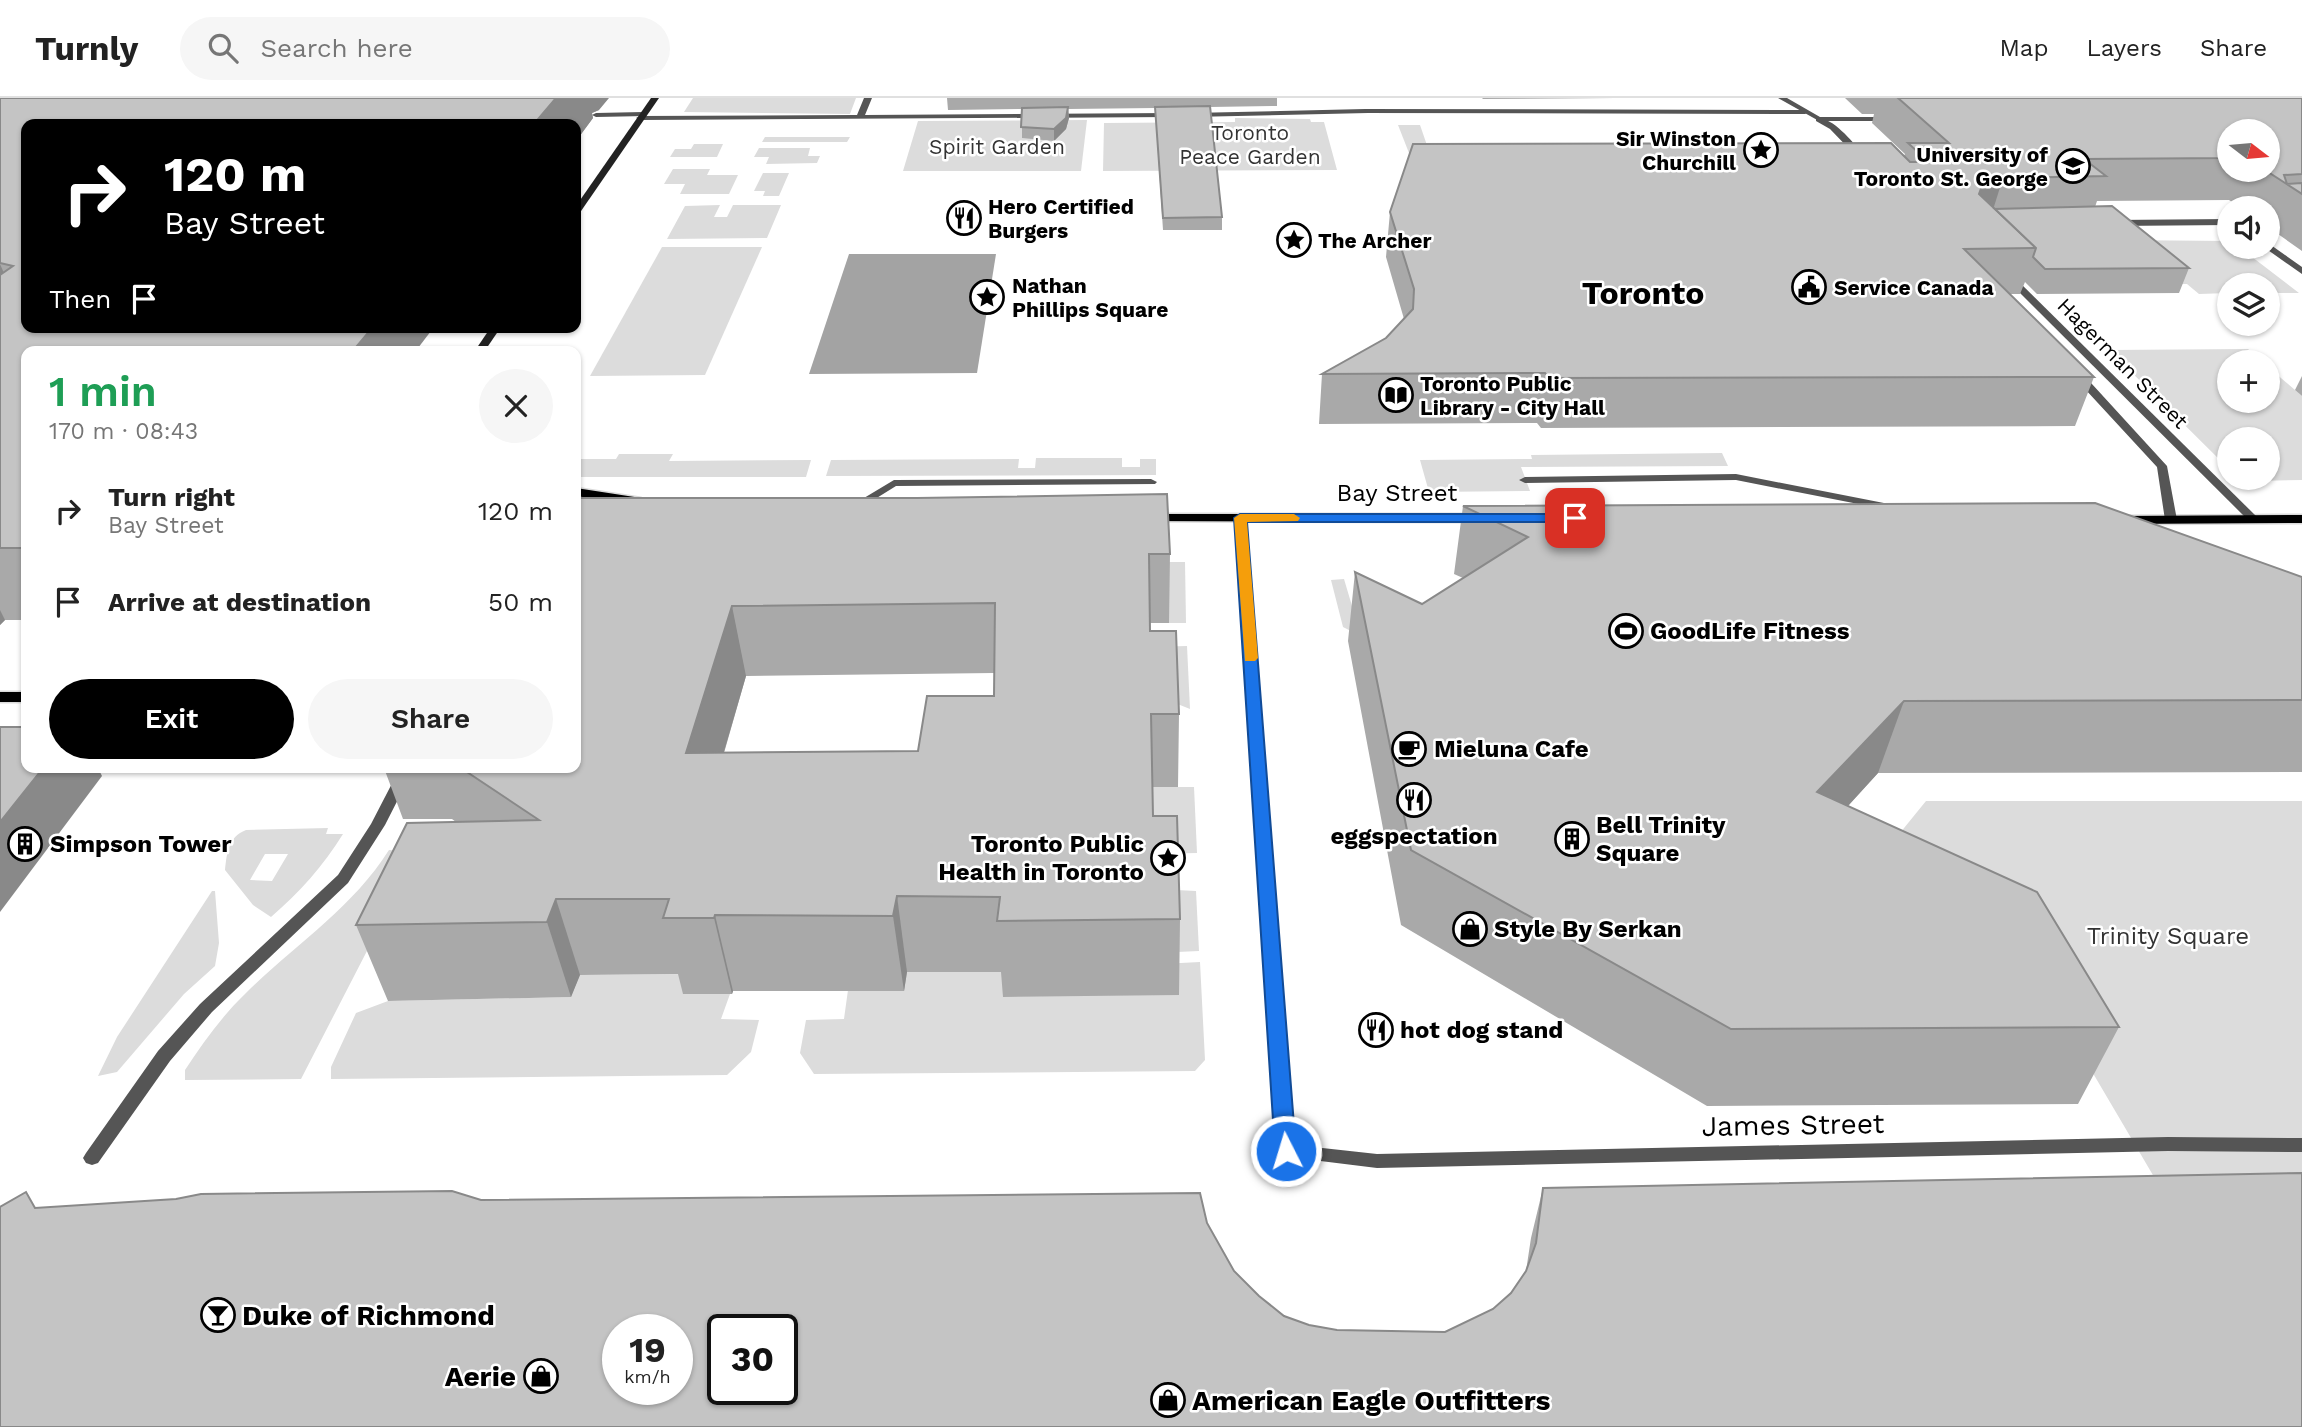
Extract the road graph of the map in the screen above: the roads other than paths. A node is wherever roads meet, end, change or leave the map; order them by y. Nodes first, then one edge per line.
1 (868, 98) edge
2 (1782, 98) edge
3 (652, 102) edge
4 (603, 106) dead end
5 (1805, 112) junction
6 (596, 115) dead end
7 (641, 116) junction
8 (860, 117) junction
9 (1819, 119) junction
10 (1897, 119) edge
11 (1866, 162) edge
12 (581, 205) edge
13 (2217, 222) edge
14 (2101, 223) edge
15 (2280, 255) edge
16 (2000, 268) edge
17 (2302, 271) edge
18 (2070, 367) edge
19 (1525, 480) dead end
20 (1151, 482) dead end
21 (581, 492) edge
22 (658, 506) edge
23 (1898, 514) joint
24 (852, 516) edge
25 (1127, 518) edge
26 (1240, 518) junction
27 (1507, 518) edge
28 (2253, 519) junction
29 (2302, 519) edge
30 (1872, 520) edge
31 (2109, 520) edge
32 (2171, 520) junction
33 (0, 697) edge
34 (21, 697) edge
35 (404, 773) edge
36 (2302, 1144) edge
37 (92, 1158) dead end

1 - 8 street
2 - 5 street
3 - 4 street
3 - 7 main road
5 - 8 street
5 - 9 street
6 - 7 street
7 - 8 street
7 - 12 main road
9 - 10 street
9 - 11 street
13 - 14 street
15 - 17 street
16 - 28 street, Hagerman Street
18 - 32 street
19 - 23 street
20 - 24 street
21 - 22 main road
23 - 30 main road
25 - 26 main road, Bay Street
26 - 27 main road, Bay Street
26 - 36 street, James Street
28 - 29 main road
28 - 32 main road
31 - 32 main road
33 - 34 main road
35 - 37 street

